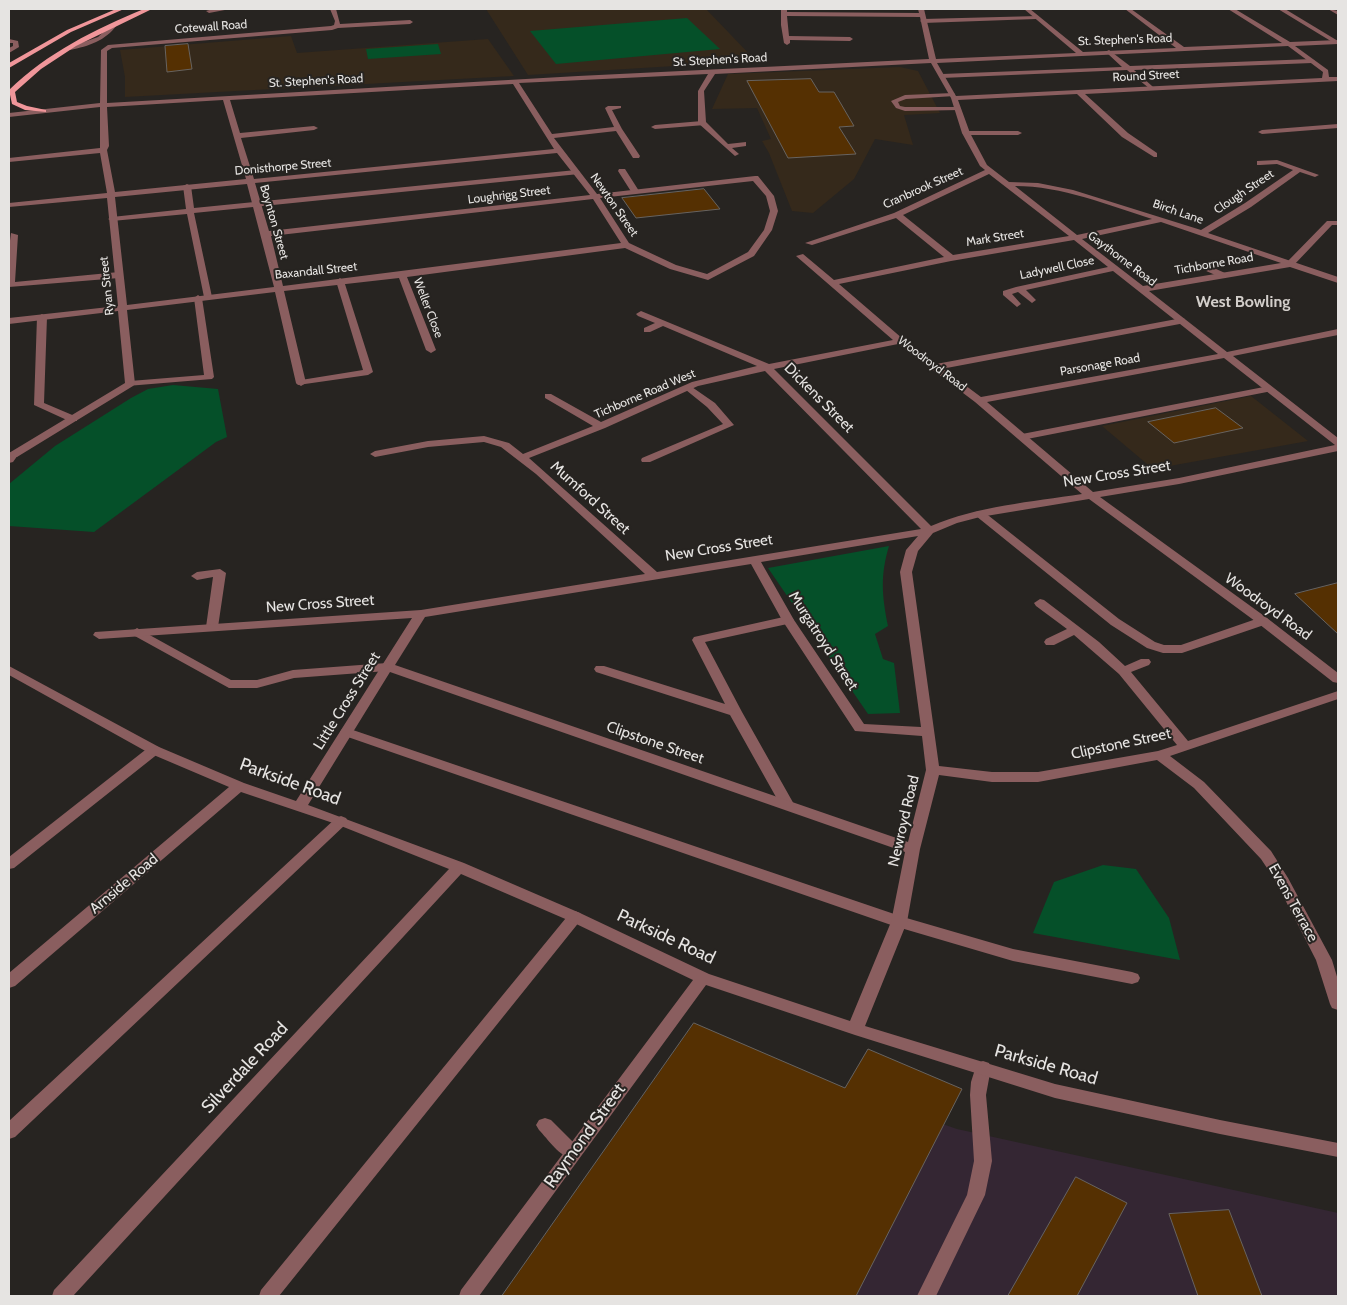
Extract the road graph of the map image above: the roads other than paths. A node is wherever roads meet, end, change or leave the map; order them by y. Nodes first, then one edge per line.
1 (121, 9) edge
2 (149, 9) edge
3 (227, 9) edge
4 (333, 9) edge
5 (1027, 9) edge
6 (1128, 9) edge
7 (1231, 9) edge
8 (1282, 9) edge
9 (1331, 9) edge
10 (209, 11) dead end
11 (784, 11) edge
12 (1338, 13) edge
13 (922, 15) edge
14 (1036, 16) junction
15 (410, 22) dead end
16 (114, 25) joint
17 (337, 26) junction
18 (850, 38) dead end
19 (9, 41) edge
20 (1337, 42) edge
21 (1290, 45) junction
22 (70, 48) joint
23 (1182, 49) junction
24 (104, 50) joint
25 (9, 51) edge
26 (1109, 52) junction
27 (1080, 53) junction
28 (933, 61) junction
29 (1312, 61) junction
30 (9, 66) edge
31 (1129, 70) junction
32 (713, 71) junction
33 (942, 76) junction
34 (1338, 79) edge
35 (1325, 80) junction
36 (515, 82) junction
37 (1150, 88) junction
38 (10, 90) edge
39 (1078, 91) junction
40 (954, 96) junction
41 (226, 98) junction
42 (103, 105) junction
43 (618, 107) dead end
44 (958, 109) junction
45 (44, 111) junction
46 (9, 114) edge
47 (702, 123) junction
48 (1338, 126) edge
49 (655, 127) dead end
50 (314, 128) dead end
51 (618, 129) junction
52 (1262, 132) dead end
53 (966, 133) junction
54 (1018, 133) dead end
55 (236, 136) junction
56 (549, 136) junction
57 (743, 144) dead end
58 (727, 146) junction
59 (103, 150) junction
60 (559, 151) junction
61 (735, 154) dead end
62 (1154, 155) dead end
63 (636, 156) dead end
64 (9, 160) edge
65 (1260, 163) dead end
66 (1299, 169) junction
67 (622, 171) dead end
68 (989, 171) junction
69 (576, 172) junction
70 (1315, 175) dead end
71 (250, 181) junction
72 (1006, 184) junction
73 (187, 186) junction
74 (635, 191) junction
75 (110, 194) junction
76 (595, 196) junction
77 (9, 204) edge
78 (257, 205) junction
79 (190, 211) junction
80 (897, 215) junction
81 (112, 219) junction
82 (1163, 220) junction
83 (1334, 223) edge
84 (1202, 233) junction
85 (266, 234) junction
86 (14, 235) dead end
87 (1074, 238) junction
88 (809, 243) dead end
89 (626, 245) junction
90 (800, 256) dead end
91 (950, 258) junction
92 (1290, 264) junction
93 (1114, 268) junction
94 (1207, 268) dead end
95 (118, 275) junction
96 (402, 275) junction
97 (1222, 275) junction
98 (708, 277) joint
99 (1338, 280) edge
100 (340, 281) junction
101 (832, 283) junction
102 (278, 288) junction
103 (1018, 289) junction
104 (1142, 289) junction
105 (203, 297) junction
106 (1032, 300) dead end
107 (1017, 304) dead end
108 (122, 307) junction
109 (642, 314) dead end
110 (42, 317) junction
111 (9, 320) edge
112 (1182, 321) junction
113 (663, 323) junction
114 (647, 330) dead end
115 (1338, 332) edge
116 (900, 341) junction
117 (431, 350) dead end
118 (1226, 355) junction
119 (767, 367) junction
120 (936, 367) junction
121 (130, 384) junction
122 (689, 388) junction
123 (1269, 389) junction
124 (548, 396) dead end
125 (979, 400) junction
126 (73, 419) junction
127 (601, 426) junction
128 (1022, 437) junction
129 (1338, 443) edge
130 (1338, 448) edge
131 (376, 454) dead end
132 (11, 458) edge
133 (521, 458) junction
134 (646, 460) dead end
135 (1090, 495) junction
136 (980, 514) junction
137 (929, 531) junction
138 (754, 559) junction
139 (197, 576) dead end
140 (653, 576) junction
141 (1040, 603) dead end
142 (421, 614) junction
143 (788, 620) junction
144 (1263, 621) junction
145 (212, 627) junction
146 (1075, 630) junction
147 (137, 632) junction
148 (99, 635) dead end
149 (1050, 642) dead end
150 (1145, 662) dead end
151 (387, 667) junction
152 (600, 669) dead end
153 (9, 670) edge
154 (1124, 671) junction
155 (1338, 679) edge
156 (1338, 695) edge
157 (735, 712) junction
158 (347, 732) junction
159 (928, 732) junction
160 (1185, 746) junction
161 (154, 750) junction
162 (1160, 755) junction
163 (933, 770) junction
164 (240, 786) junction
165 (300, 806) junction
166 (788, 806) junction
167 (341, 821) junction
168 (913, 849) junction
169 (9, 864) edge
170 (459, 868) junction
171 (575, 917) junction
172 (899, 922) junction
173 (703, 978) junction
174 (1132, 978) dead end
175 (9, 982) edge
176 (1338, 1004) edge
177 (856, 1029) junction
178 (983, 1068) junction
179 (545, 1125) dead end
180 (9, 1132) edge
181 (1338, 1150) edge
182 (572, 1152) junction
183 (61, 1296) edge
184 (268, 1296) edge
185 (468, 1296) edge
186 (926, 1296) edge

1 - 30 main road
2 - 16 main road
3 - 10 street
4 - 17 street
5 - 14 street
6 - 23 street
7 - 21 street
8 - 20 street
9 - 12 street
11 - 13 street
11 - 18 street
13 - 14 street
13 - 28 street, Gaythorne Road
14 - 27 street
15 - 17 street, Cotewall Road
16 - 22 street
17 - 24 street, Cotewall Road
19 - 25 street
20 - 21 street, St. Stephen's Road
21 - 23 street, St. Stephen's Road
21 - 29 street
22 - 38 main road
23 - 26 street, St. Stephen's Road
24 - 42 street, Ryan Street
26 - 27 street, St. Stephen's Road
26 - 31 street
27 - 28 street, St. Stephen's Road
28 - 32 street, St. Stephen's Road
28 - 33 street, Gaythorne Road
29 - 31 street
29 - 35 street
31 - 33 street
31 - 37 street
32 - 36 street, St. Stephen's Road
32 - 47 street
33 - 40 street, Gaythorne Road
34 - 35 street, Round Street
35 - 37 street, Round Street
36 - 41 street, St. Stephen's Road
36 - 56 street, Newton Street
37 - 39 street, Round Street
38 - 45 main road
39 - 40 street, Round Street
39 - 62 street
40 - 44 street, Gaythorne Road
40 - 44 street, Round Street
41 - 42 street, St. Stephen's Road
41 - 55 street, Boynton Street
42 - 45 street, St. Stephen's Road
42 - 59 street, Ryan Street
43 - 51 street
44 - 53 street, Gaythorne Road
45 - 46 street, St. Stephen's Road
47 - 49 street
47 - 58 street
48 - 52 street
50 - 55 street
51 - 56 street
51 - 63 street
53 - 54 street
53 - 68 street, Gaythorne Road
55 - 71 street, Boynton Street
56 - 60 street, Newton Street
57 - 58 street
58 - 61 street
59 - 64 street
59 - 75 street, Ryan Street
60 - 69 street, Newton Street
60 - 71 street, Donisthorpe Street
65 - 66 street, Clough Street
66 - 70 street, Clough Street
66 - 84 street, Clough Street
67 - 74 street
68 - 72 street, Gaythorne Road
68 - 80 street, Cranbrook Street
69 - 76 street, Newton Street
69 - 78 street
71 - 73 street, Donisthorpe Street
71 - 78 street, Boynton Street
72 - 82 street, Birch Lane
72 - 87 street, Gaythorne Road
73 - 75 street, Donisthorpe Street
73 - 79 street
74 - 76 street, Loughrigg Street
74 - 98 street, Loughrigg Street
75 - 77 street, Donisthorpe Street
75 - 81 street, Ryan Street
76 - 85 street, Loughrigg Street
76 - 89 street, Newton Street
78 - 79 street
78 - 85 street, Boynton Street
79 - 81 street
79 - 105 street
80 - 88 street, Cranbrook Street
80 - 91 street
81 - 95 street, Ryan Street
82 - 84 street, Birch Lane
82 - 87 street, Mark Street
83 - 92 street
84 - 92 street, Birch Lane
85 - 102 street, Boynton Street
86 - 95 street
87 - 91 street, Mark Street
87 - 93 street, Gaythorne Road
89 - 96 street, Baxandall Street
89 - 98 street, Newton Street
90 - 101 street, Woodroyd Road
91 - 101 street, Mark Street
92 - 97 street, Tichborne Road
92 - 99 street, Birch Lane
93 - 103 street, Ladywell Close
93 - 104 street, Gaythorne Road
94 - 97 street
95 - 108 street, Ryan Street
96 - 100 street, Baxandall Street
96 - 117 street, Weller Close
97 - 104 street, Tichborne Road
100 - 102 street, Baxandall Street
100 - 102 street, Boynton Street
101 - 116 street, Woodroyd Road
102 - 105 street, Baxandall Street
103 - 106 street
103 - 107 street, Ladywell Close
104 - 112 street, Gaythorne Road
105 - 108 street, Baxandall Street
105 - 121 street
108 - 110 street, Baxandall Street
108 - 121 street, Ryan Street
109 - 113 street, Dickens Street
110 - 111 street, Baxandall Street
110 - 126 street
112 - 118 street, Gaythorne Road
112 - 120 street
113 - 114 street
113 - 119 street, Dickens Street
115 - 118 street, Parsonage Road
116 - 119 street, Tichborne Road West
116 - 120 street, Woodroyd Road
118 - 123 street, Gaythorne Road
118 - 125 street, Parsonage Road
119 - 122 street, Tichborne Road West
119 - 137 street, Dickens Street
120 - 125 street, Woodroyd Road
121 - 126 street
122 - 127 street, Tichborne Road West
122 - 134 street
123 - 128 street
123 - 129 street, Gaythorne Road
124 - 127 street
125 - 128 street, Woodroyd Road
126 - 132 street
127 - 133 street, Tichborne Road West
128 - 135 street, Woodroyd Road
130 - 135 street, New Cross Street
131 - 133 street, Mumford Street
133 - 140 street, Mumford Street
135 - 136 street, New Cross Street
135 - 144 street, Woodroyd Road
136 - 137 street, New Cross Street
136 - 144 street
137 - 138 street, New Cross Street
137 - 159 street, Newroyd Road
138 - 140 street, New Cross Street
138 - 143 street, Murgatroyd Street
139 - 145 street
140 - 142 street, New Cross Street
141 - 146 street
142 - 145 street, New Cross Street
142 - 151 street, Little Cross Street
143 - 157 street
143 - 159 street, Murgatroyd Street
144 - 155 street, Woodroyd Road
145 - 147 street, New Cross Street
146 - 149 street
146 - 154 street
147 - 148 street, New Cross Street
147 - 151 street
150 - 154 street
151 - 158 street, Little Cross Street
151 - 166 street, Clipstone Street
152 - 157 street
153 - 161 street, Parkside Road
154 - 160 street
156 - 160 street, Clipstone Street
157 - 166 street
158 - 165 street, Little Cross Street
158 - 172 street
159 - 163 street, Newroyd Road
160 - 162 street, Clipstone Street
161 - 164 street, Parkside Road
161 - 169 street
162 - 163 street, Clipstone Street
162 - 176 street, Evens Terrace
163 - 168 street, Newroyd Road
164 - 165 street, Parkside Road
164 - 175 street, Arnside Road
165 - 167 street, Parkside Road
166 - 168 street, Clipstone Street
167 - 170 street, Parkside Road
167 - 180 street
168 - 172 street, Newroyd Road
170 - 171 street, Parkside Road
170 - 183 street, Silverdale Road
171 - 173 street, Parkside Road
171 - 184 street
172 - 174 street
172 - 177 street, Newroyd Road
173 - 177 street, Parkside Road
173 - 182 street, Raymond Street
177 - 178 street, Parkside Road
178 - 181 street, Parkside Road
178 - 186 street
179 - 182 street
182 - 185 street, Raymond Street

